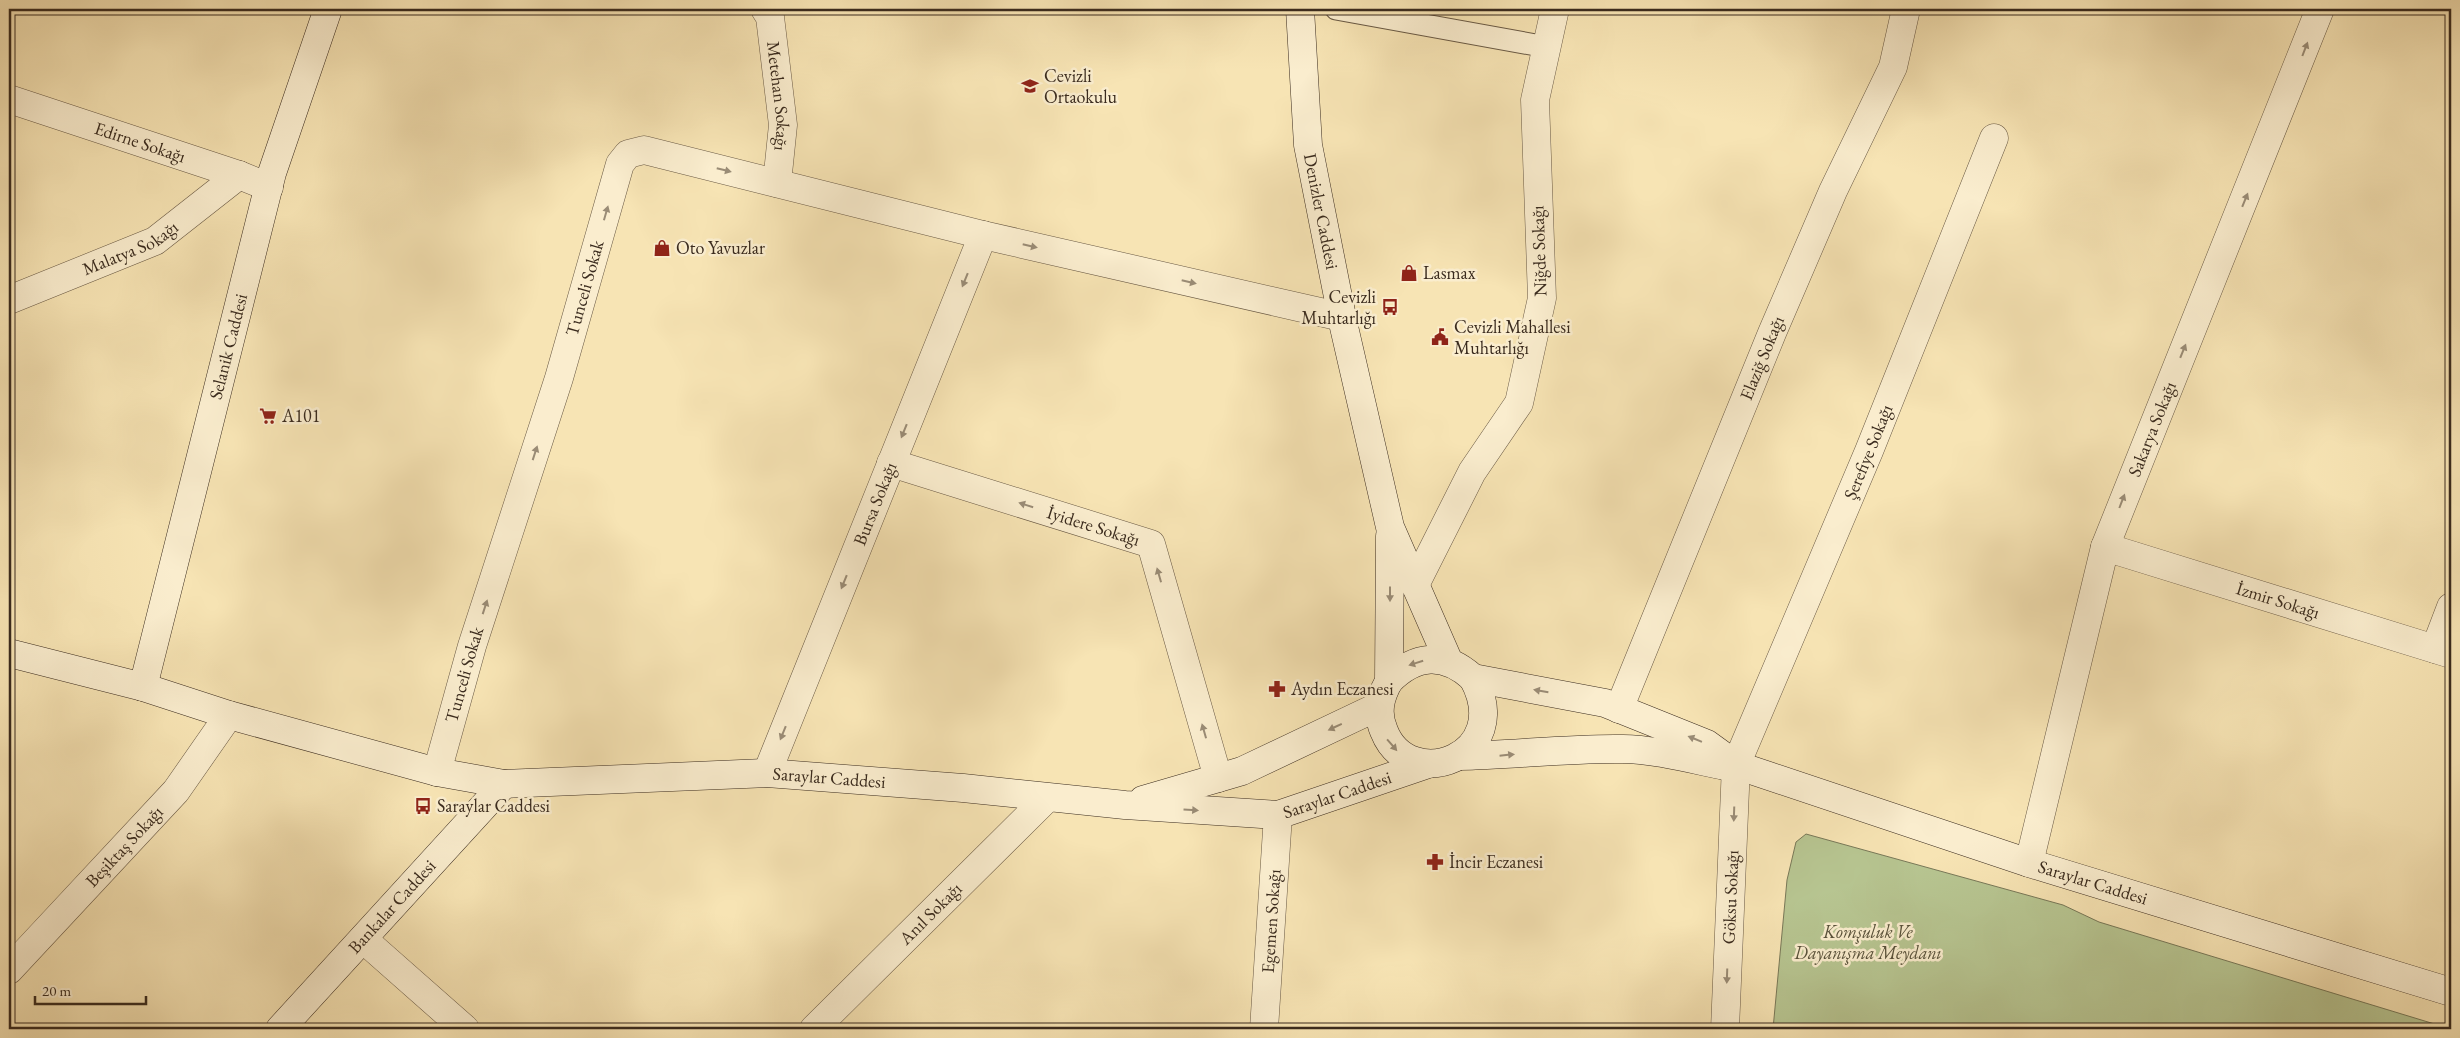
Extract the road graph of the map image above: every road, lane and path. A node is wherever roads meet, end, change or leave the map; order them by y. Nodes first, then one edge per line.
1 (328, 9) edge
2 (765, 9) edge
3 (1300, 9) edge
4 (1336, 9) edge
5 (1555, 9) edge
6 (1906, 9) edge
7 (2320, 9) edge
8 (1547, 47) junction
9 (9, 99) edge
10 (1994, 138) dead end
11 (239, 175) junction
12 (777, 183) junction
13 (268, 187) junction
14 (983, 235) junction
15 (9, 300) edge
16 (1342, 317) junction
17 (891, 463) junction
18 (1390, 528) junction
19 (2105, 547) junction
20 (1415, 584) junction
21 (2451, 607) edge
22 (2443, 651) edge
23 (9, 653) edge
24 (1449, 662) junction
25 (1473, 678) junction
26 (1389, 681) junction
27 (143, 688) junction
28 (1379, 706) junction
29 (1619, 708) junction
30 (229, 715) junction
31 (1459, 756) junction
32 (1428, 764) junction
33 (1736, 765) junction
34 (437, 772) junction
35 (767, 773) junction
36 (1218, 778) junction
37 (504, 784) junction
38 (1047, 798) junction
39 (1125, 805) junction
40 (1278, 815) junction
41 (2029, 863) junction
42 (363, 939) junction
43 (9, 970) edge
44 (2451, 992) edge
45 (280, 1029) edge
46 (466, 1029) edge
47 (814, 1029) edge
48 (1264, 1029) edge
49 (1725, 1029) edge

1 - 13 street, Selanik Caddesi
2 - 12 street, Metehan Sokağı
3 - 16 street, Denizler Caddesi
4 - 8 lane
5 - 8 street, Niğde Sokağı
6 - 29 street, Elaziğ Sokağı
19 -> 7 street, Sakarya Sokağı
8 - 20 street, Niğde Sokağı
9 - 11 street, Edirne Sokağı
10 - 33 street, Şerefiye Sokağı
11 - 13 street, Edirne Sokağı
11 - 15 street, Malatya Sokağı
12 - 14 street, Tunceli Sokak
34 -> 12 street, Tunceli Sokak
13 - 27 street, Selanik Caddesi
14 -> 16 street, Tunceli Sokak
14 -> 17 street, Bursa Sokağı
16 - 18 street, Denizler Caddesi
17 -> 35 street, Bursa Sokağı
36 -> 17 street, İyidere Sokağı
18 - 20 street, Denizler Caddesi
18 -> 26 street, Denizler Caddesi
19 - 22 street, İzmir Sokağı
19 - 41 street, Sakarya Sokağı
20 - 24 street, Denizler Caddesi
21 - 22 street
23 - 27 street, Saraylar Caddesi
24 - 25 street, Saraylar Caddesi
24 -> 26 street
29 -> 25 street, Saraylar Caddesi
25 - 31 street
26 - 28 street, Denizler Caddesi
27 - 30 street, Saraylar Caddesi
28 -> 32 street
28 -> 36 street, Saraylar Caddesi
33 -> 29 street, Saraylar Caddesi
30 - 34 street, Saraylar Caddesi
30 - 43 street, Beşiktaş Sokağı
31 - 32 street
31 -> 33 street, Saraylar Caddesi
32 - 40 street, Saraylar Caddesi
33 - 41 street, Saraylar Caddesi
33 -> 49 street, Göksu Sokağı
34 - 37 street, Saraylar Caddesi
35 - 37 street, Saraylar Caddesi
35 - 38 street, Saraylar Caddesi
36 - 39 street, Saraylar Caddesi
37 - 42 street, Bankalar Caddesi
38 - 39 street, Saraylar Caddesi
38 - 47 street, Anıl Sokağı
39 -> 40 street, Saraylar Caddesi
40 - 48 street, Egemen Sokağı
41 - 44 street, Saraylar Caddesi
42 - 45 street, Bankalar Caddesi
42 - 46 street

